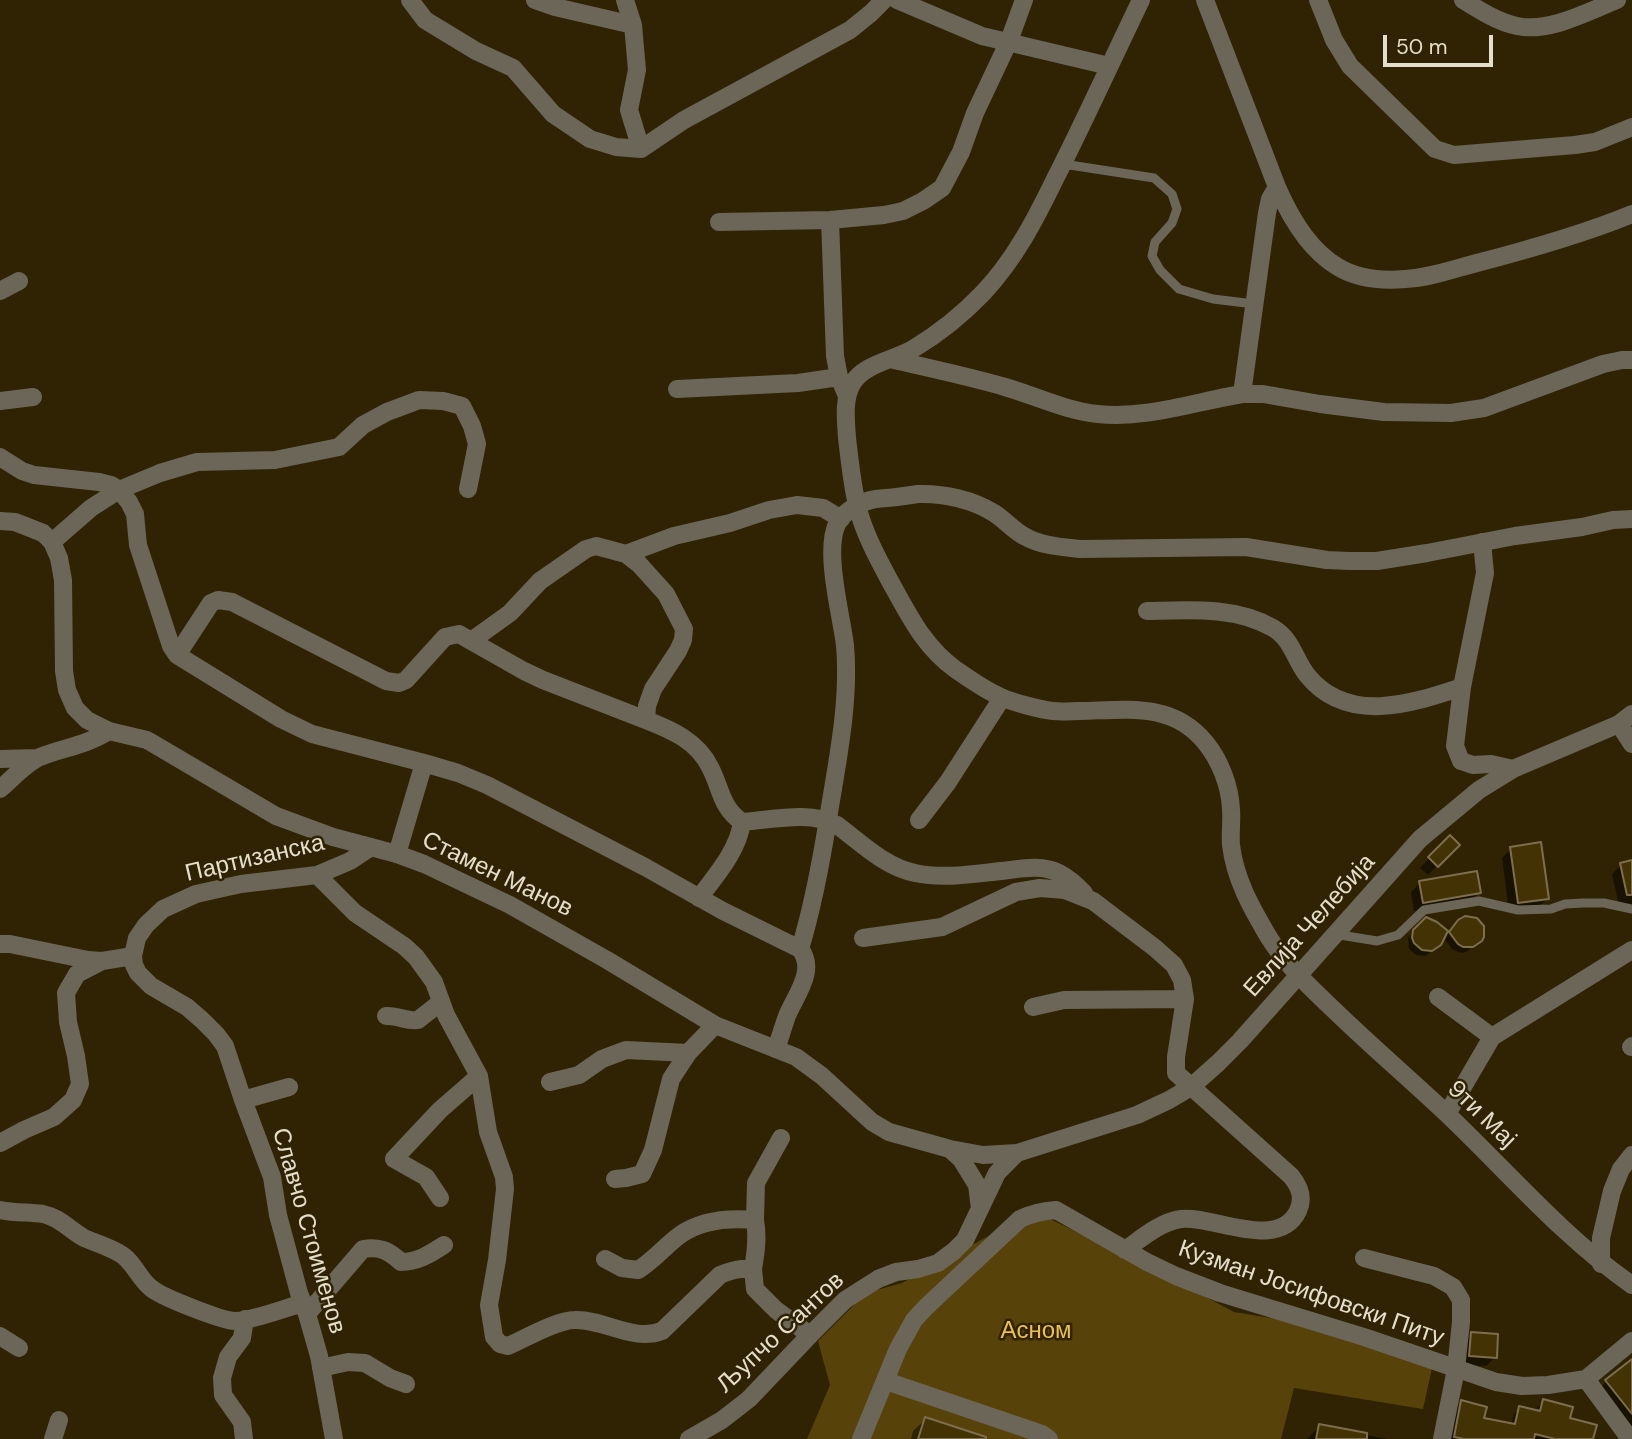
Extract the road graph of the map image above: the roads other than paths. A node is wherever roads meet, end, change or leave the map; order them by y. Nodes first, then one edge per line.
1 (410, 0) edge
2 (535, 0) edge
3 (625, 0) edge
4 (884, 0) edge
5 (897, 0) edge
6 (1024, 0) edge
7 (1141, 0) edge
8 (1205, 0) edge
9 (1318, 0) edge
10 (1462, 0) edge
11 (1617, 0) edge
12 (634, 25) junction
13 (1009, 41) junction
14 (1109, 66) junction
15 (1632, 127) edge
16 (641, 149) junction
17 (1063, 163) junction
18 (1276, 187) junction
19 (1632, 214) edge
20 (830, 220) junction
21 (719, 222) dead end
22 (19, 281) dead end
23 (0, 291) edge
24 (1254, 304) junction
25 (890, 359) junction
26 (1632, 360) edge
27 (839, 377) junction
28 (677, 389) dead end
29 (1242, 394) junction
30 (847, 396) junction
31 (33, 397) dead end
32 (0, 401) edge
33 (0, 457) edge
34 (468, 489) dead end
35 (119, 490) junction
36 (857, 506) junction
37 (841, 519) junction
38 (1632, 519) edge
39 (0, 521) edge
40 (52, 542) junction
41 (1482, 542) junction
42 (626, 554) junction
43 (1147, 611) dead end
44 (471, 641) junction
45 (177, 655) junction
46 (1462, 687) junction
47 (1002, 698) junction
48 (1626, 719) edge
49 (646, 720) junction
50 (109, 731) junction
51 (1632, 744) edge
52 (37, 758) junction
53 (0, 759) edge
54 (424, 762) junction
55 (1513, 769) junction
56 (0, 789) edge
57 (828, 820) junction
58 (919, 820) dead end
59 (742, 822) junction
60 (371, 847) junction
61 (397, 854) junction
62 (317, 875) junction
63 (699, 898) junction
64 (1093, 901) junction
65 (1632, 909) edge
66 (1334, 934) junction
67 (863, 938) dead end
68 (0, 944) edge
69 (800, 949) junction
70 (1632, 950) edge
71 (133, 956) junction
72 (102, 961) junction
73 (1298, 976) junction
74 (1438, 997) dead end
75 (1185, 999) junction
76 (441, 1002) junction
77 (1032, 1007) dead end
78 (386, 1016) dead end
79 (715, 1026) junction
80 (1492, 1037) junction
81 (776, 1049) junction
82 (688, 1053) junction
83 (479, 1076) junction
84 (550, 1082) dead end
85 (289, 1087) dead end
86 (1191, 1087) junction
87 (243, 1100) junction
88 (1447, 1114) junction
89 (781, 1138) dead end
90 (0, 1143) edge
91 (950, 1149) junction
92 (1017, 1153) junction
93 (1632, 1156) edge
94 (615, 1179) dead end
95 (440, 1198) dead end
96 (980, 1209) junction
97 (0, 1210) edge
98 (755, 1220) junction
99 (444, 1245) dead end
100 (1125, 1250) junction
101 (1364, 1258) dead end
102 (605, 1259) dead end
103 (938, 1263) junction
104 (1601, 1264) junction
105 (753, 1269) junction
106 (1632, 1285) edge
107 (940, 1294) junction
108 (305, 1309) junction
109 (245, 1319) junction
110 (810, 1335) junction
111 (0, 1336) edge
112 (1632, 1342) edge
113 (19, 1348) dead end
114 (321, 1368) junction
115 (1455, 1369) junction
116 (1586, 1379) junction
117 (886, 1381) junction
118 (406, 1384) dead end
119 (59, 1420) dead end
120 (692, 1438) edge
121 (53, 1439) edge
122 (244, 1439) edge
123 (334, 1439) edge
124 (861, 1439) edge
125 (1049, 1439) edge
126 (1442, 1439) edge
127 (1630, 1439) edge

1 - 16 street
2 - 12 street
3 - 12 street
4 - 16 street
5 - 13 street
6 - 13 street
7 - 14 street
8 - 18 street
9 - 15 street
10 - 11 street
12 - 16 street
13 - 14 street
13 - 20 street
14 - 17 street
17 - 24 lane
17 - 25 street
18 - 19 street
18 - 24 street
20 - 21 street
20 - 27 street
22 - 23 street
24 - 29 street
25 - 29 street
25 - 30 street
26 - 29 street
27 - 28 street
27 - 30 street
30 - 36 street, 9ти Мај
31 - 32 street
33 - 35 street
34 - 35 street
35 - 40 street
35 - 45 street
36 - 37 street
36 - 41 street
36 - 47 street, 9ти Мај
37 - 42 street
37 - 57 street
38 - 41 street
39 - 40 street
40 - 50 street, Стамен Манов
41 - 46 street
42 - 44 street
42 - 49 street
43 - 46 street
44 - 45 street
44 - 49 street
45 - 54 street
46 - 55 street
47 - 58 street
47 - 73 street, 9ти Мај
48 - 51 street
48 - 55 street, Евлија Челебија
49 - 59 street
50 - 52 street
50 - 60 street, Стамен Манов
52 - 53 street
52 - 56 street
54 - 61 street
54 - 63 street
55 - 66 street, Евлија Челебија
57 - 59 street
57 - 64 street
57 - 69 street
59 - 63 street
60 - 61 street, Стамен Манов
60 - 62 street, Партизанска
61 - 79 street, Стамен Манов
62 - 71 street, Партизанска
62 - 76 street
63 - 69 street
64 - 67 street
64 - 75 street
65 - 66 lane
66 - 73 street, Евлија Челебија
68 - 72 street
69 - 81 street
70 - 80 street
71 - 72 street
71 - 87 street, Славчо Стоименов
72 - 90 street
73 - 86 street, Евлија Челебија
73 - 88 street, 9ти Мај
74 - 80 street
75 - 77 street
75 - 86 street
76 - 78 street
76 - 83 street
79 - 81 street, Стамен Манов
79 - 82 street
80 - 88 street
81 - 91 street, Стамен Манов
82 - 84 street
82 - 94 street
83 - 95 street
83 - 105 street
85 - 87 street
86 - 92 street, Евлија Челебија
86 - 100 street
87 - 108 street, Славчо Стоименов
88 - 104 street, 9ти Мај
89 - 98 street
91 - 92 street, Стамен Манов
91 - 96 street
92 - 96 street, Љупчо Сантов
93 - 104 street
96 - 103 street, Љупчо Сантов
97 - 109 street
98 - 102 street
98 - 105 street
99 - 108 street
100 - 107 street, Кузман Јосифовски Питу
100 - 115 street, Кузман Јосифовски Питу
101 - 115 street
103 - 107 street
103 - 110 street, Љупчо Сантов
104 - 106 street, 9ти Мај
105 - 110 street
107 - 117 street, Кузман Јосифовски Питу
108 - 109 street
108 - 114 street, Славчо Стоименов
109 - 122 street
110 - 120 street, Љупчо Сантов
111 - 113 street
112 - 116 street, Кузман Јосифовски Питу
114 - 118 street
114 - 123 street, Славчо Стоименов
115 - 116 street, Кузман Јосифовски Питу
115 - 126 street
116 - 127 street
117 - 124 street, Кузман Јосифовски Питу
117 - 125 street
119 - 121 street

